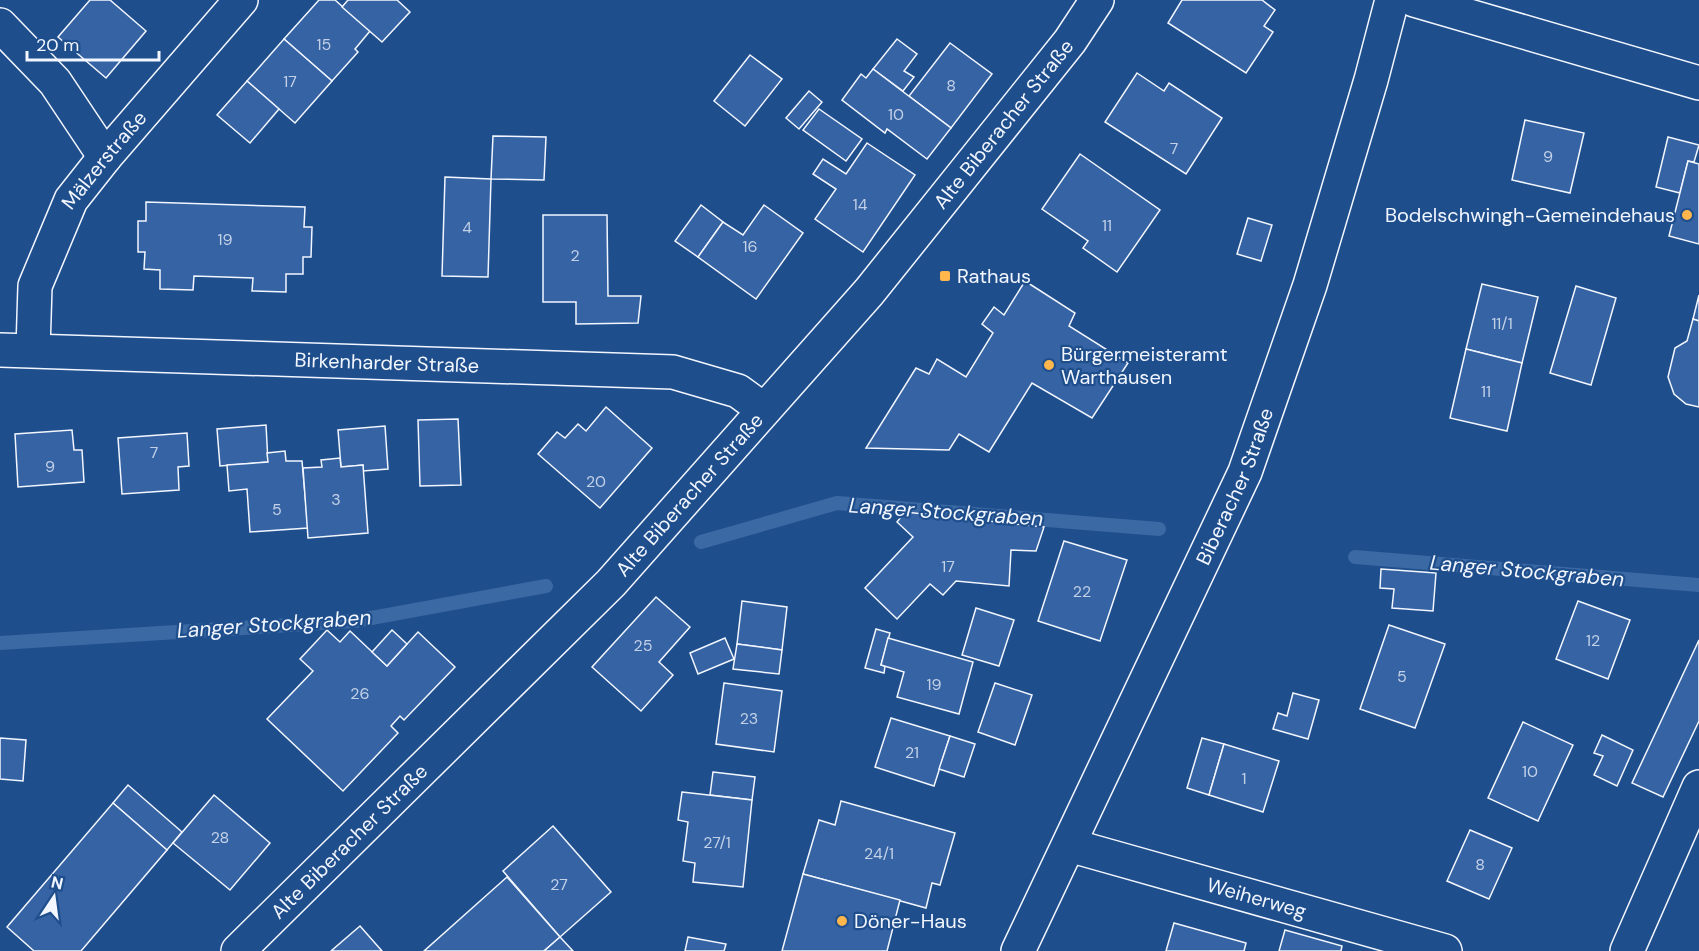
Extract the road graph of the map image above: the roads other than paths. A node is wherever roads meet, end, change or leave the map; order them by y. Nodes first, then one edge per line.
1 (241, 0) edge
2 (1097, 0) edge
3 (1392, 0) edge
4 (1414, 0) edge
5 (0, 25) edge
6 (1699, 83) edge
7 (105, 157) junction
8 (33, 349) junction
9 (0, 350) edge
10 (764, 410) junction
11 (1699, 787) edge
12 (1069, 846) junction
13 (238, 951) edge
14 (1018, 951) edge
15 (1445, 951) edge
16 (1627, 951) edge

1 - 7 street, Mälzerstraße
2 - 10 street, Alte Biberacher Straße
3 - 12 street, Biberacher Straße
4 - 6 street
5 - 7 street
7 - 8 street, Mälzerstraße
8 - 9 street, Birkenharder Straße
8 - 10 street, Birkenharder Straße
10 - 13 street, Alte Biberacher Straße
11 - 16 street
12 - 14 street, Biberacher Straße
12 - 15 street, Weiherweg

